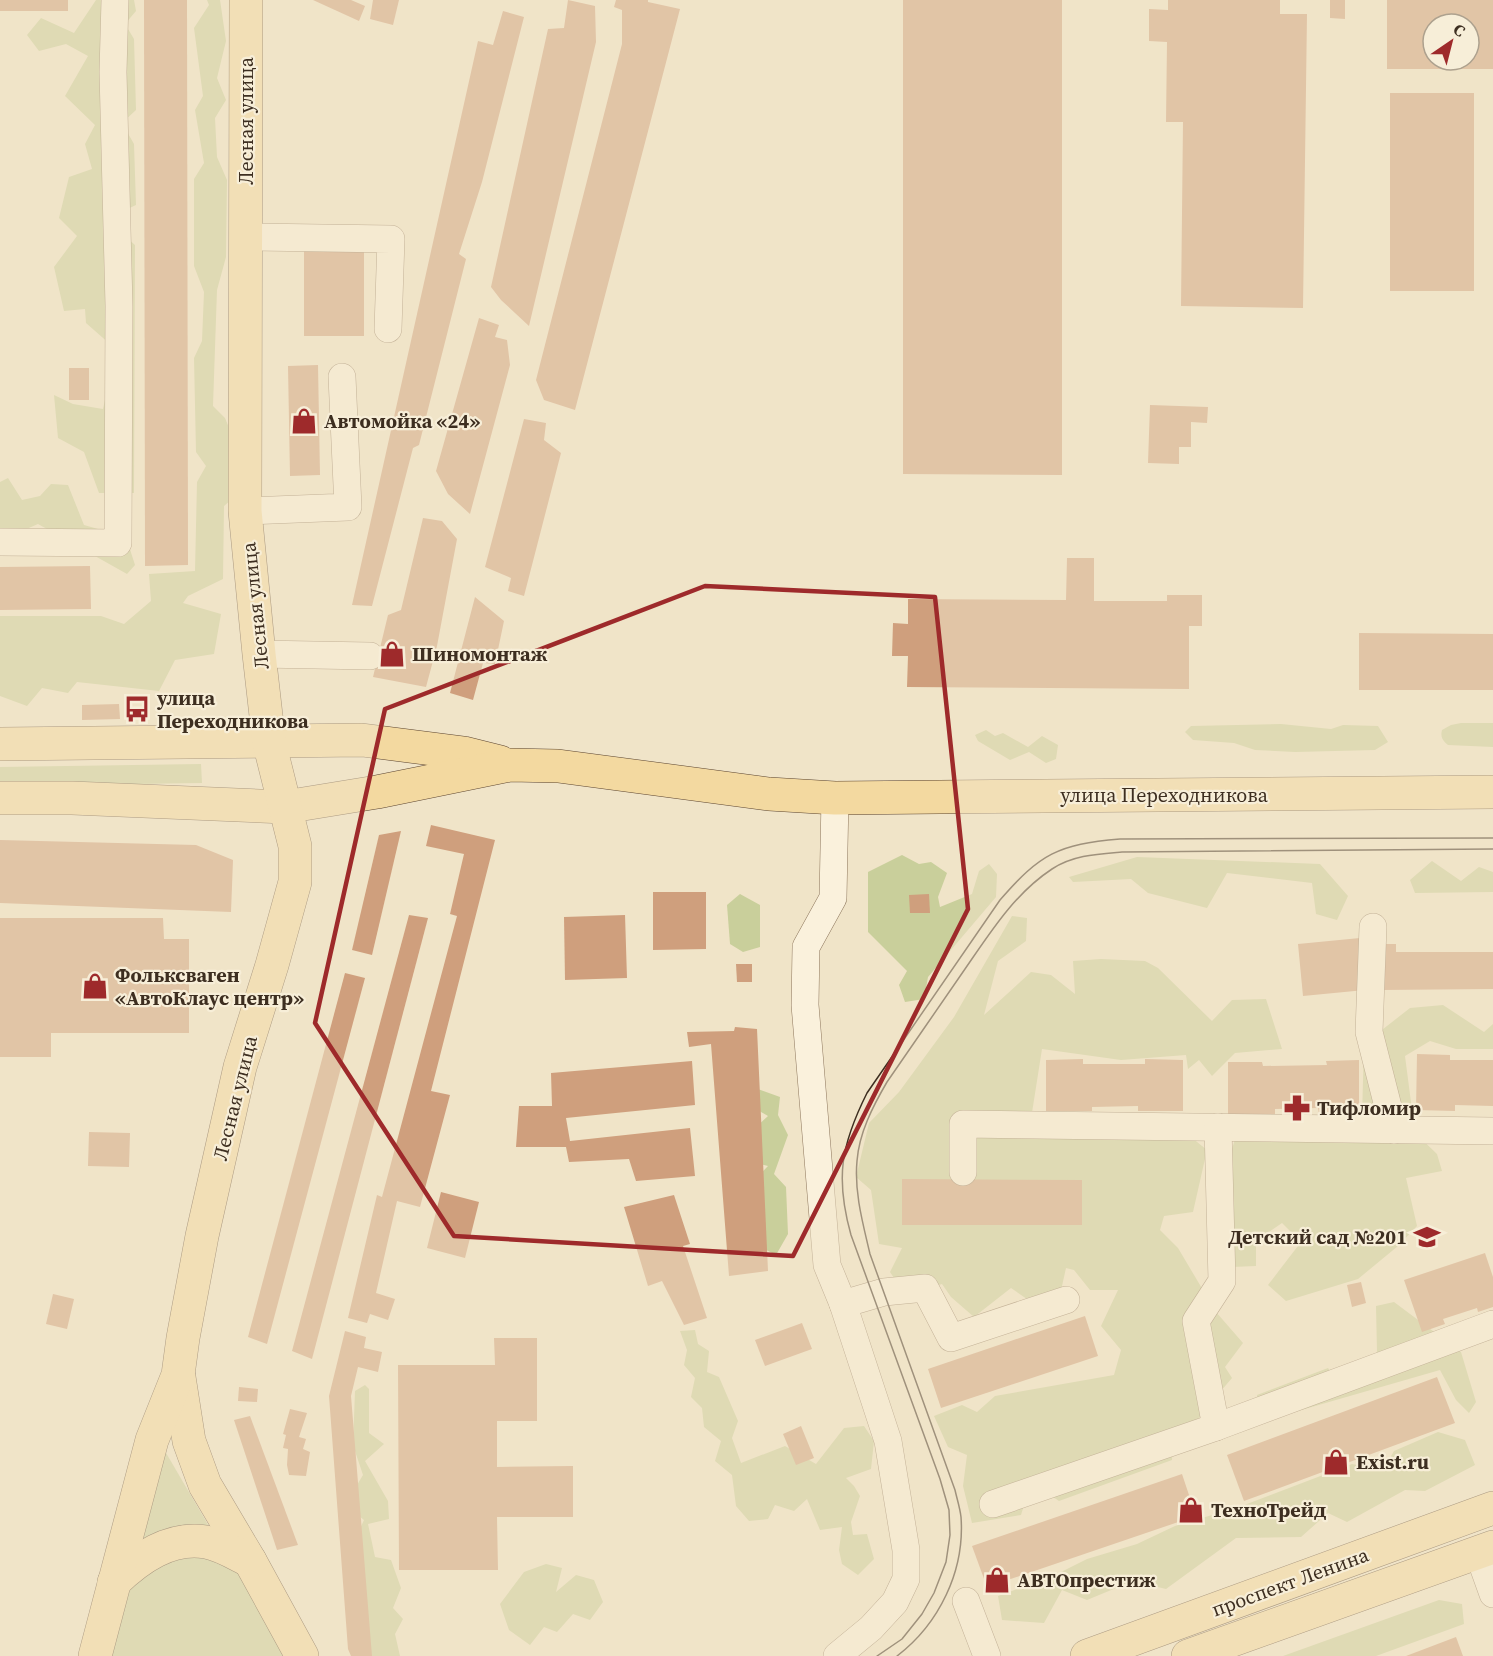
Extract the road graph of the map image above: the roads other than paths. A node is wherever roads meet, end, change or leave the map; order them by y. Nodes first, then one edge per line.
1 (115, 0) edge
2 (246, 0) edge
3 (246, 237) junction
4 (388, 329) dead end
5 (342, 377) dead end
6 (245, 511) junction
7 (0, 542) edge
8 (259, 654) junction
9 (370, 657) dead end
10 (270, 742) junction
11 (0, 744) edge
12 (510, 765) junction
13 (1493, 792) edge
14 (0, 798) edge
15 (835, 798) junction
16 (285, 807) junction
17 (1373, 927) dead end
18 (1218, 1127) junction
19 (1394, 1130) junction
20 (1493, 1131) edge
21 (963, 1172) dead end
22 (1066, 1300) dead end
23 (843, 1304) junction
24 (1493, 1324) edge
25 (178, 1375) junction
26 (1216, 1427) junction
27 (993, 1504) dead end
28 (1493, 1508) edge
29 (1485, 1550) edge
30 (250, 1561) junction
31 (114, 1582) junction
32 (1493, 1594) edge
33 (966, 1601) dead end
34 (95, 1656) edge
35 (303, 1656) edge
36 (837, 1656) edge
37 (987, 1656) edge
38 (1087, 1656) edge
39 (1188, 1656) edge

1 - 7 lane
2 - 3 main road, Лесная улица
3 - 4 lane
3 - 6 main road, Лесная улица
5 - 6 lane
6 - 8 main road, Лесная улица
8 - 9 lane
8 - 10 main road, Лесная улица
10 - 11 main road
10 - 12 main road
10 - 16 main road, Лесная улица
12 - 15 main road, улица Переходникова
12 - 16 main road
13 - 15 main road, улица Переходникова
14 - 16 main road
15 - 23 lane
16 - 25 main road, Лесная улица
17 - 19 lane
18 - 19 lane
18 - 21 lane
18 - 26 lane
19 - 20 lane
22 - 23 lane
23 - 36 lane
24 - 26 lane
25 - 30 main road
25 - 31 main road
26 - 27 lane
28 - 38 main road, проспект Ленина
29 - 32 lane
29 - 39 main road, проспект Ленина
30 - 31 main road
30 - 35 main road
31 - 34 main road
33 - 37 lane

